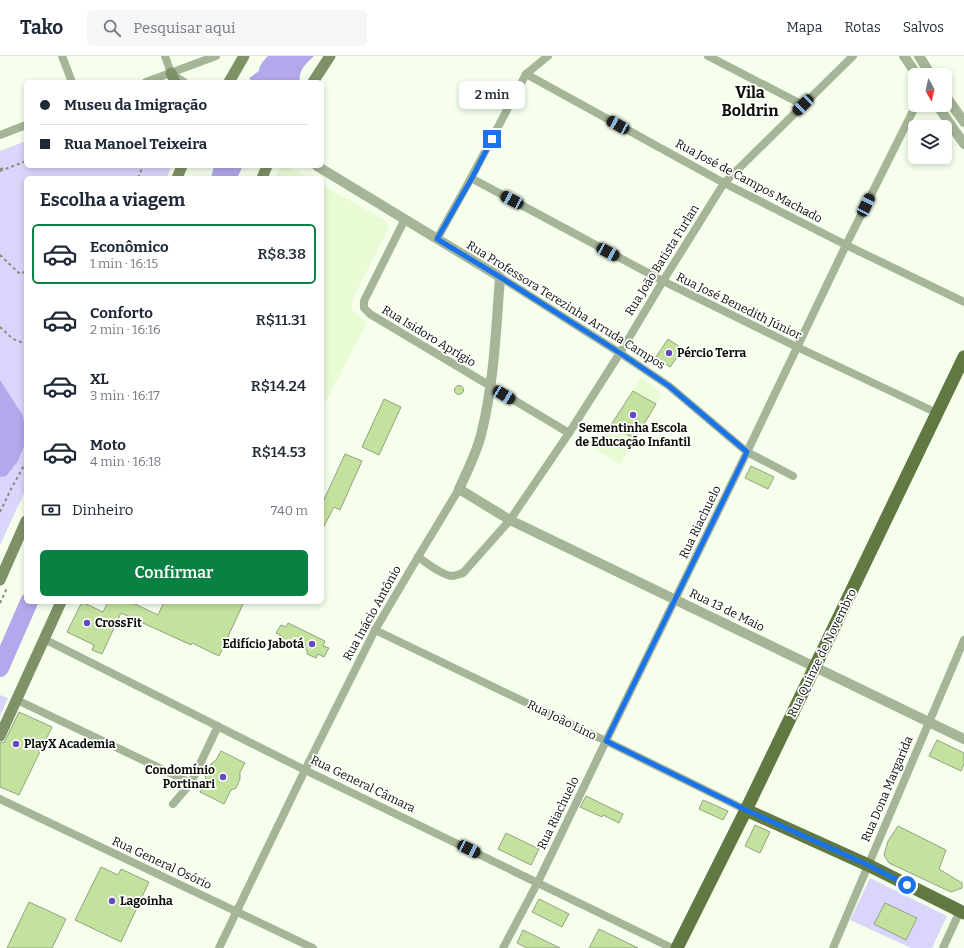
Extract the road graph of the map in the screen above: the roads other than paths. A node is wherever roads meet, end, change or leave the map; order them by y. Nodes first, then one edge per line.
1 (62, 56) edge
2 (165, 56) edge
3 (216, 56) edge
4 (244, 56) edge
5 (330, 56) edge
6 (548, 56) edge
7 (708, 56) edge
8 (853, 56) edge
9 (904, 56) edge
10 (919, 56) edge
11 (912, 68) edge
12 (927, 68) edge
13 (526, 74) junction
14 (173, 78) edge
15 (71, 80) edge
16 (160, 80) edge
17 (230, 80) edge
18 (314, 80) edge
19 (803, 105) junction
20 (952, 105) edge
21 (912, 112) edge
22 (942, 112) edge
23 (964, 122) edge
24 (24, 126) edge
25 (0, 134) edge
26 (964, 144) edge
27 (321, 168) edge
28 (472, 178) junction
29 (724, 183) junction
30 (405, 219) junction
31 (437, 239) junction
32 (846, 245) junction
33 (500, 277) junction
34 (663, 282) junction
35 (964, 302) edge
36 (797, 347) junction
37 (620, 353) junction
38 (964, 357) edge
39 (491, 387) junction
40 (937, 413) junction
41 (569, 433) junction
42 (747, 452) junction
43 (793, 476) dead end
44 (459, 489) junction
45 (510, 520) junction
46 (24, 526) edge
47 (418, 557) junction
48 (0, 580) edge
49 (675, 599) junction
50 (61, 604) edge
51 (375, 630) junction
52 (44, 638) junction
53 (964, 640) edge
54 (815, 667) junction
55 (17, 700) junction
56 (929, 722) junction
57 (218, 726) junction
58 (0, 736) edge
59 (964, 739) edge
60 (606, 741) junction
61 (305, 770) junction
62 (191, 783) junction
63 (0, 799) edge
64 (173, 804) dead end
65 (746, 810) junction
66 (868, 865) junction
67 (538, 882) junction
68 (963, 909) edge
69 (237, 912) junction
70 (219, 948) edge
71 (313, 948) edge
72 (503, 948) edge
73 (672, 948) edge
74 (677, 948) edge
75 (833, 948) edge
76 (943, 948) edge

1 - 15 street
2 - 14 street
3 - 14 street
4 - 17 main road
5 - 18 main road
6 - 13 street
7 - 19 street
8 - 19 street, Rua João Batista Furlan
9 - 11 street
10 - 12 street
13 - 28 street
13 - 29 street, Rua José de Campos Machado
14 - 16 street
19 - 29 street, Rua João Batista Furlan
20 - 23 street
21 - 32 street, Rua Riachuelo
22 - 26 street
24 - 25 street
27 - 30 street, Rua Professora Terezinha Arruda Campos
28 - 31 street
28 - 34 street, Rua José Benedith Júnior
29 - 32 street, Rua José de Campos Machado
29 - 34 street, Rua João Batista Furlan
30 - 31 street, Rua Professora Terezinha Arruda Campos
30 - 39 street, Rua Isidoro Aprígio
31 - 33 street, Rua Professora Terezinha Arruda Campos
32 - 35 street, Rua José de Campos Machado
32 - 36 street, Rua Riachuelo
33 - 37 street, Rua Professora Terezinha Arruda Campos
33 - 39 street, Rua Inácio Antônio
34 - 36 street, Rua José Benedith Júnior
34 - 37 street, Rua João Batista Furlan
36 - 40 street, Rua José Benedith Júnior
36 - 42 street, Rua Riachuelo
37 - 41 street, Rua João Batista Furlan
37 - 42 street, Rua Professora Terezinha Arruda Campos
38 - 40 main road, Rua Quinze de Novembro
39 - 41 street, Rua Isidoro Aprígio
39 - 44 street, Rua Inácio Antônio
40 - 54 main road, Rua Quinze de Novembro
41 - 45 street, Rua João Batista Furlan
42 - 43 street, Rua Professora Terezinha Arruda Campos
42 - 49 street, Rua Riachuelo
44 - 45 street, Rua 13 de Maio
44 - 47 street, Rua Inácio Antônio
45 - 47 street, Rua João Batista Furlan
45 - 49 street, Rua 13 de Maio
46 - 48 main road
47 - 51 street, Rua Inácio Antônio
49 - 54 street, Rua 13 de Maio
49 - 60 street, Rua Riachuelo
50 - 52 main road
51 - 60 street, Rua João Lino
51 - 61 street, Rua Inácio Antônio
52 - 55 main road
52 - 57 street, Rua General Câmara
53 - 56 street, Rua Dona Margarida
54 - 56 street, Rua 13 de Maio
54 - 65 main road, Rua Quinze de Novembro
55 - 58 main road
55 - 62 street
56 - 59 street, Rua 13 de Maio
56 - 66 street, Rua Dona Margarida
57 - 61 street, Rua General Câmara
57 - 62 street
60 - 65 street, Rua João Lino
60 - 67 street, Rua Riachuelo
61 - 67 street, Rua General Câmara
61 - 69 street, Rua Inácio Antônio
62 - 64 street
63 - 69 street, Rua General Osório
65 - 66 main road, Rua João Lino
65 - 74 main road, Rua Quinze de Novembro
66 - 68 main road, Rua João Lino
66 - 75 street, Rua Dona Margarida
67 - 72 street, Rua Riachuelo
67 - 73 street, Rua General Câmara
68 - 76 street
69 - 70 street, Rua Inácio Antônio
69 - 71 street, Rua General Osório

